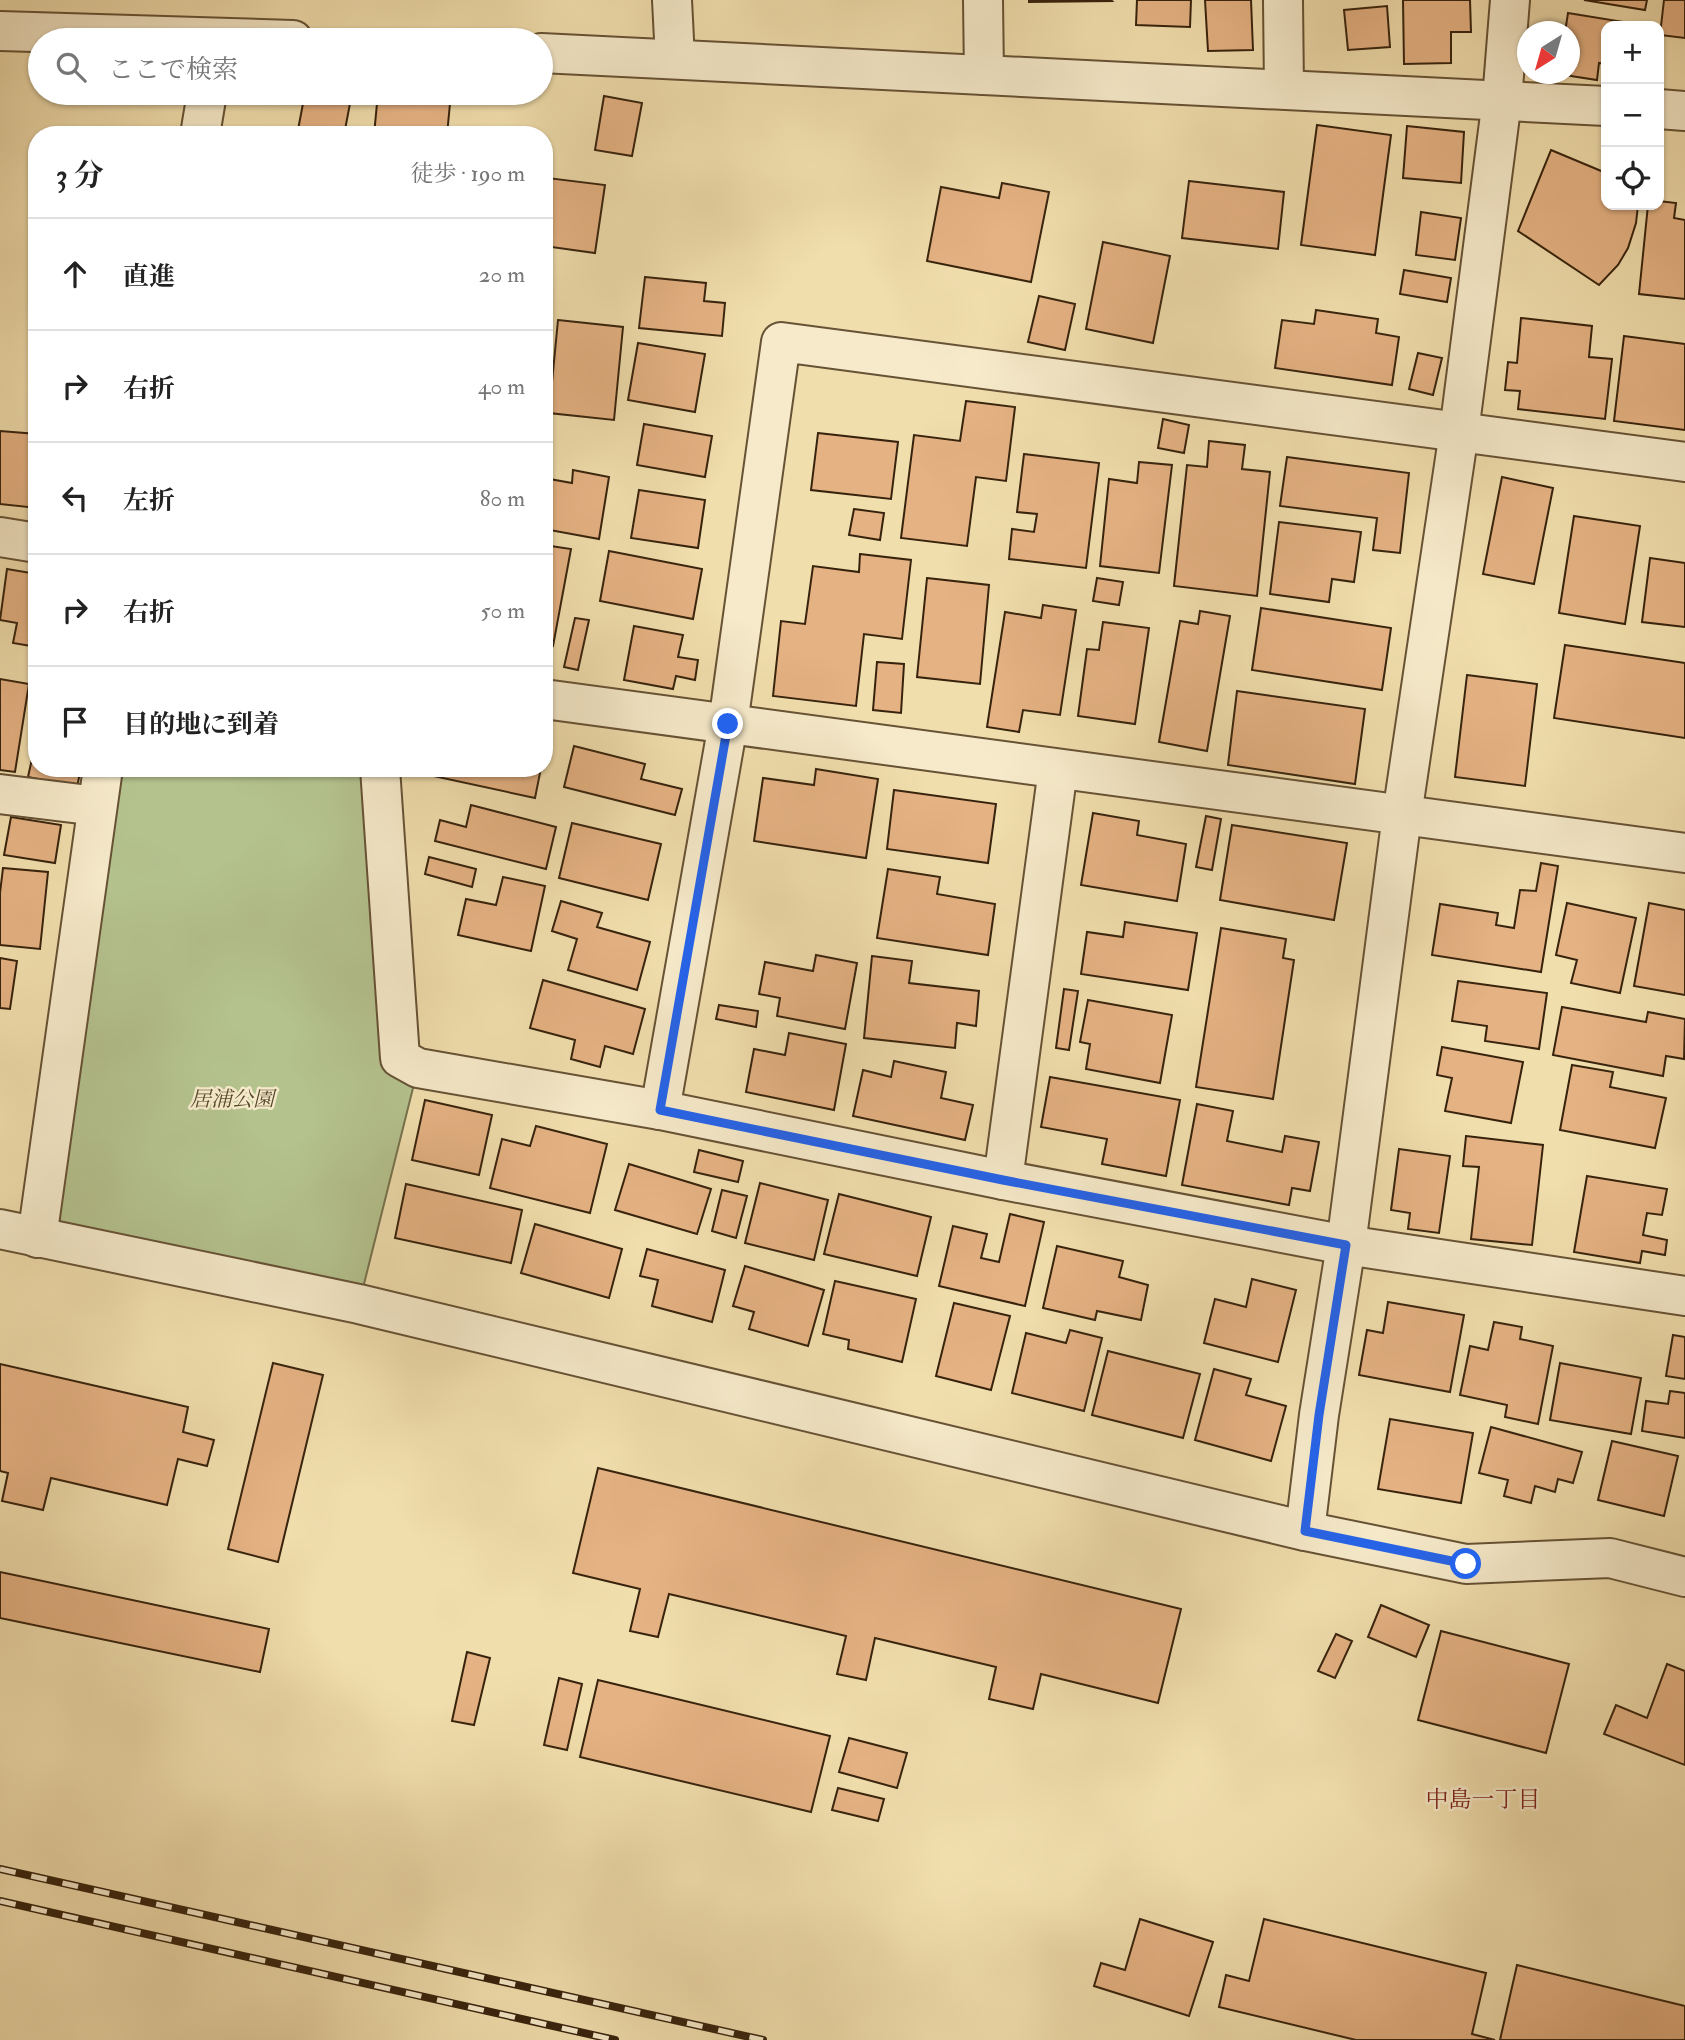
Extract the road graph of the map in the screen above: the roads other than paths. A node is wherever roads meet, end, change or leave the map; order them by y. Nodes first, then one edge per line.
1 (673, 0) edge
2 (983, 0) edge
3 (1283, 0) edge
4 (1510, 0) edge
5 (19, 20) edge
6 (106, 28) edge
7 (553, 54) edge
8 (675, 60) junction
9 (984, 75) junction
10 (1284, 89) junction
11 (1502, 100) junction
12 (204, 105) edge
13 (1601, 106) edge
14 (1664, 109) edge
15 (1685, 111) edge
16 (201, 126) edge
17 (1459, 432) junction
18 (1685, 462) edge
19 (0, 537) edge
20 (28, 542) edge
21 (553, 700) edge
22 (728, 724) junction
23 (1058, 769) junction
24 (102, 777) edge
25 (381, 777) edge
26 (0, 794) edge
27 (97, 806) junction
28 (1402, 816) junction
29 (1685, 853) edge
30 (660, 1110) junction
31 (1003, 1180) junction
32 (0, 1229) edge
33 (37, 1238) junction
34 (1346, 1245) junction
35 (1683, 1285) edge
36 (1305, 1531) junction
37 (1685, 1577) edge

1 - 8 street
2 - 9 street
3 - 10 street
4 - 11 street
5 - 6 street
7 - 8 street
8 - 9 street
9 - 10 street
10 - 11 street
11 - 13 street
11 - 17 street
12 - 16 street
14 - 15 street
17 - 18 street
17 - 22 street
17 - 28 street
19 - 20 street
21 - 22 street
22 - 23 street
22 - 30 street
23 - 28 street
23 - 31 street
24 - 27 street
25 - 30 street
26 - 27 street
27 - 33 street
28 - 29 street
28 - 34 street
30 - 31 street
31 - 34 street
32 - 33 street
33 - 36 street
34 - 35 street
34 - 36 street
36 - 37 street

